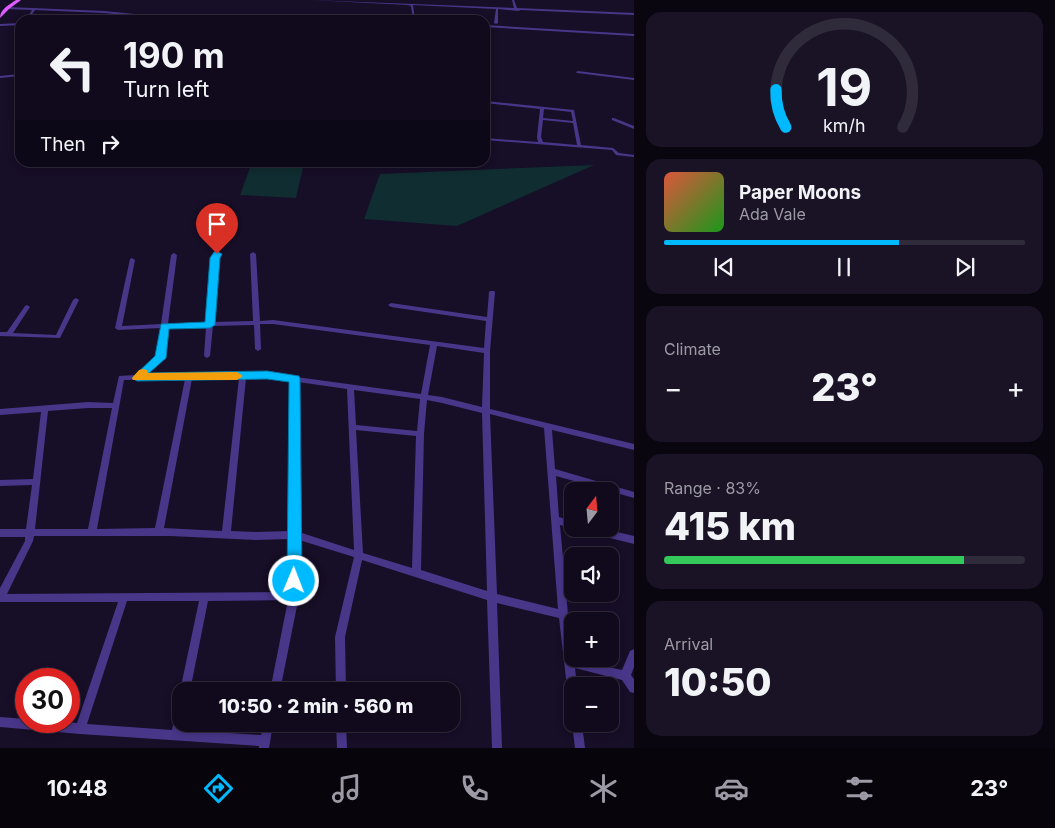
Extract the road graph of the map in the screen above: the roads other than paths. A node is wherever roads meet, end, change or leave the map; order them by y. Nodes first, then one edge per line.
1 (19, 0) edge
2 (311, 0) edge
3 (412, 0) edge
4 (513, 0) edge
5 (0, 5) edge
6 (409, 5) junction
7 (9, 7) junction
8 (34, 9) junction
9 (497, 9) junction
10 (58, 10) junction
11 (519, 10) junction
12 (113, 13) junction
13 (634, 14) edge
14 (30, 15) edge
15 (54, 15) edge
16 (110, 15) edge
17 (133, 15) edge
18 (413, 15) edge
19 (0, 17) edge
20 (496, 23) dead end
21 (0, 24) edge
22 (15, 24) edge
23 (490, 26) edge
24 (634, 35) edge
25 (578, 72) dead end
26 (15, 76) edge
27 (0, 77) edge
28 (634, 79) edge
29 (490, 103) edge
30 (542, 109) junction
31 (542, 119) junction
32 (613, 119) dead end
33 (574, 122) junction
34 (634, 128) edge
35 (490, 139) edge
36 (541, 143) junction
37 (580, 146) junction
38 (634, 156) edge
39 (217, 254) dead end
40 (254, 254) dead end
41 (174, 255) dead end
42 (132, 260) dead end
43 (492, 292) dead end
44 (76, 300) dead end
45 (391, 305) dead end
46 (27, 307) dead end
47 (490, 319) junction
48 (257, 323) junction
49 (210, 325) junction
50 (165, 326) junction
51 (0, 334) edge
52 (10, 334) junction
53 (434, 344) junction
54 (258, 349) dead end
55 (487, 351) junction
56 (207, 356) dead end
57 (189, 376) junction
58 (243, 376) junction
59 (137, 378) junction
60 (295, 379) junction
61 (350, 387) junction
62 (424, 397) junction
63 (116, 406) junction
64 (45, 409) junction
65 (486, 411) junction
66 (0, 412) edge
67 (548, 426) junction
68 (353, 427) junction
69 (420, 434) junction
70 (634, 447) edge
71 (551, 471) junction
72 (36, 482) junction
73 (0, 484) edge
74 (634, 495) edge
75 (556, 520) junction
76 (564, 522) edge
77 (30, 532) junction
78 (92, 532) junction
79 (159, 532) junction
80 (0, 533) edge
81 (226, 535) junction
82 (296, 535) junction
83 (619, 536) edge
84 (634, 540) edge
85 (359, 555) junction
86 (416, 573) junction
87 (294, 596) junction
88 (124, 597) junction
89 (204, 597) junction
90 (492, 597) junction
91 (0, 598) edge
92 (563, 615) junction
93 (564, 623) edge
94 (634, 654) edge
95 (589, 667) edge
96 (626, 676) junction
97 (187, 682) edge
98 (277, 682) edge
99 (341, 682) edge
100 (634, 688) edge
101 (0, 722) edge
102 (15, 723) edge
103 (80, 729) joint
104 (177, 732) edge
105 (266, 732) edge
106 (342, 732) edge
107 (578, 732) edge
108 (176, 735) junction
109 (264, 745) edge
110 (342, 748) edge
111 (497, 748) edge
112 (580, 748) edge

1 - 7 main road
2 - 6 street
3 - 6 street
4 - 11 street
5 - 7 street
6 - 9 street
6 - 18 street
7 - 8 street
7 - 19 main road
8 - 10 street
8 - 14 street
9 - 11 street
9 - 20 street
10 - 12 street
10 - 15 street
11 - 13 street
12 - 16 street
12 - 17 street
21 - 22 street
23 - 24 street
25 - 28 street
26 - 27 street
29 - 30 street
30 - 31 street
30 - 33 street
31 - 33 street
31 - 36 street
32 - 34 street
33 - 37 street
35 - 36 street
36 - 37 street
37 - 38 street
39 - 49 street
40 - 48 street
41 - 50 street
42 - 50 street
43 - 47 street
44 - 52 street
45 - 47 street
46 - 52 street
47 - 55 street
48 - 49 street
48 - 53 street
48 - 54 street
49 - 50 street
49 - 56 street
50 - 59 street
51 - 52 street
53 - 55 street
53 - 62 street
55 - 65 street
57 - 58 street
57 - 59 street
57 - 79 street
58 - 60 street
58 - 81 street
59 - 63 street
60 - 61 street
60 - 82 street
61 - 62 street
61 - 68 street
62 - 65 street
62 - 69 street
63 - 64 street
63 - 78 street
64 - 66 street
64 - 72 street
65 - 67 street
65 - 90 street
67 - 70 street
67 - 71 street
68 - 69 street
68 - 85 street
69 - 86 street
71 - 74 street
71 - 75 street
72 - 73 street
72 - 77 street
75 - 76 street
75 - 92 street
77 - 78 street
77 - 80 street
77 - 91 street
78 - 79 street
79 - 81 street
81 - 82 street
82 - 85 street
82 - 87 street
83 - 84 street
85 - 86 street
85 - 99 street
86 - 90 street
87 - 89 street
87 - 98 street
88 - 89 street
88 - 91 street
88 - 103 street
89 - 97 street
90 - 92 street
90 - 111 street
92 - 93 street
94 - 96 street
95 - 96 street
96 - 100 street
101 - 102 street
103 - 108 street
104 - 108 street
105 - 109 street
106 - 110 street
107 - 112 street
108 - 109 street

